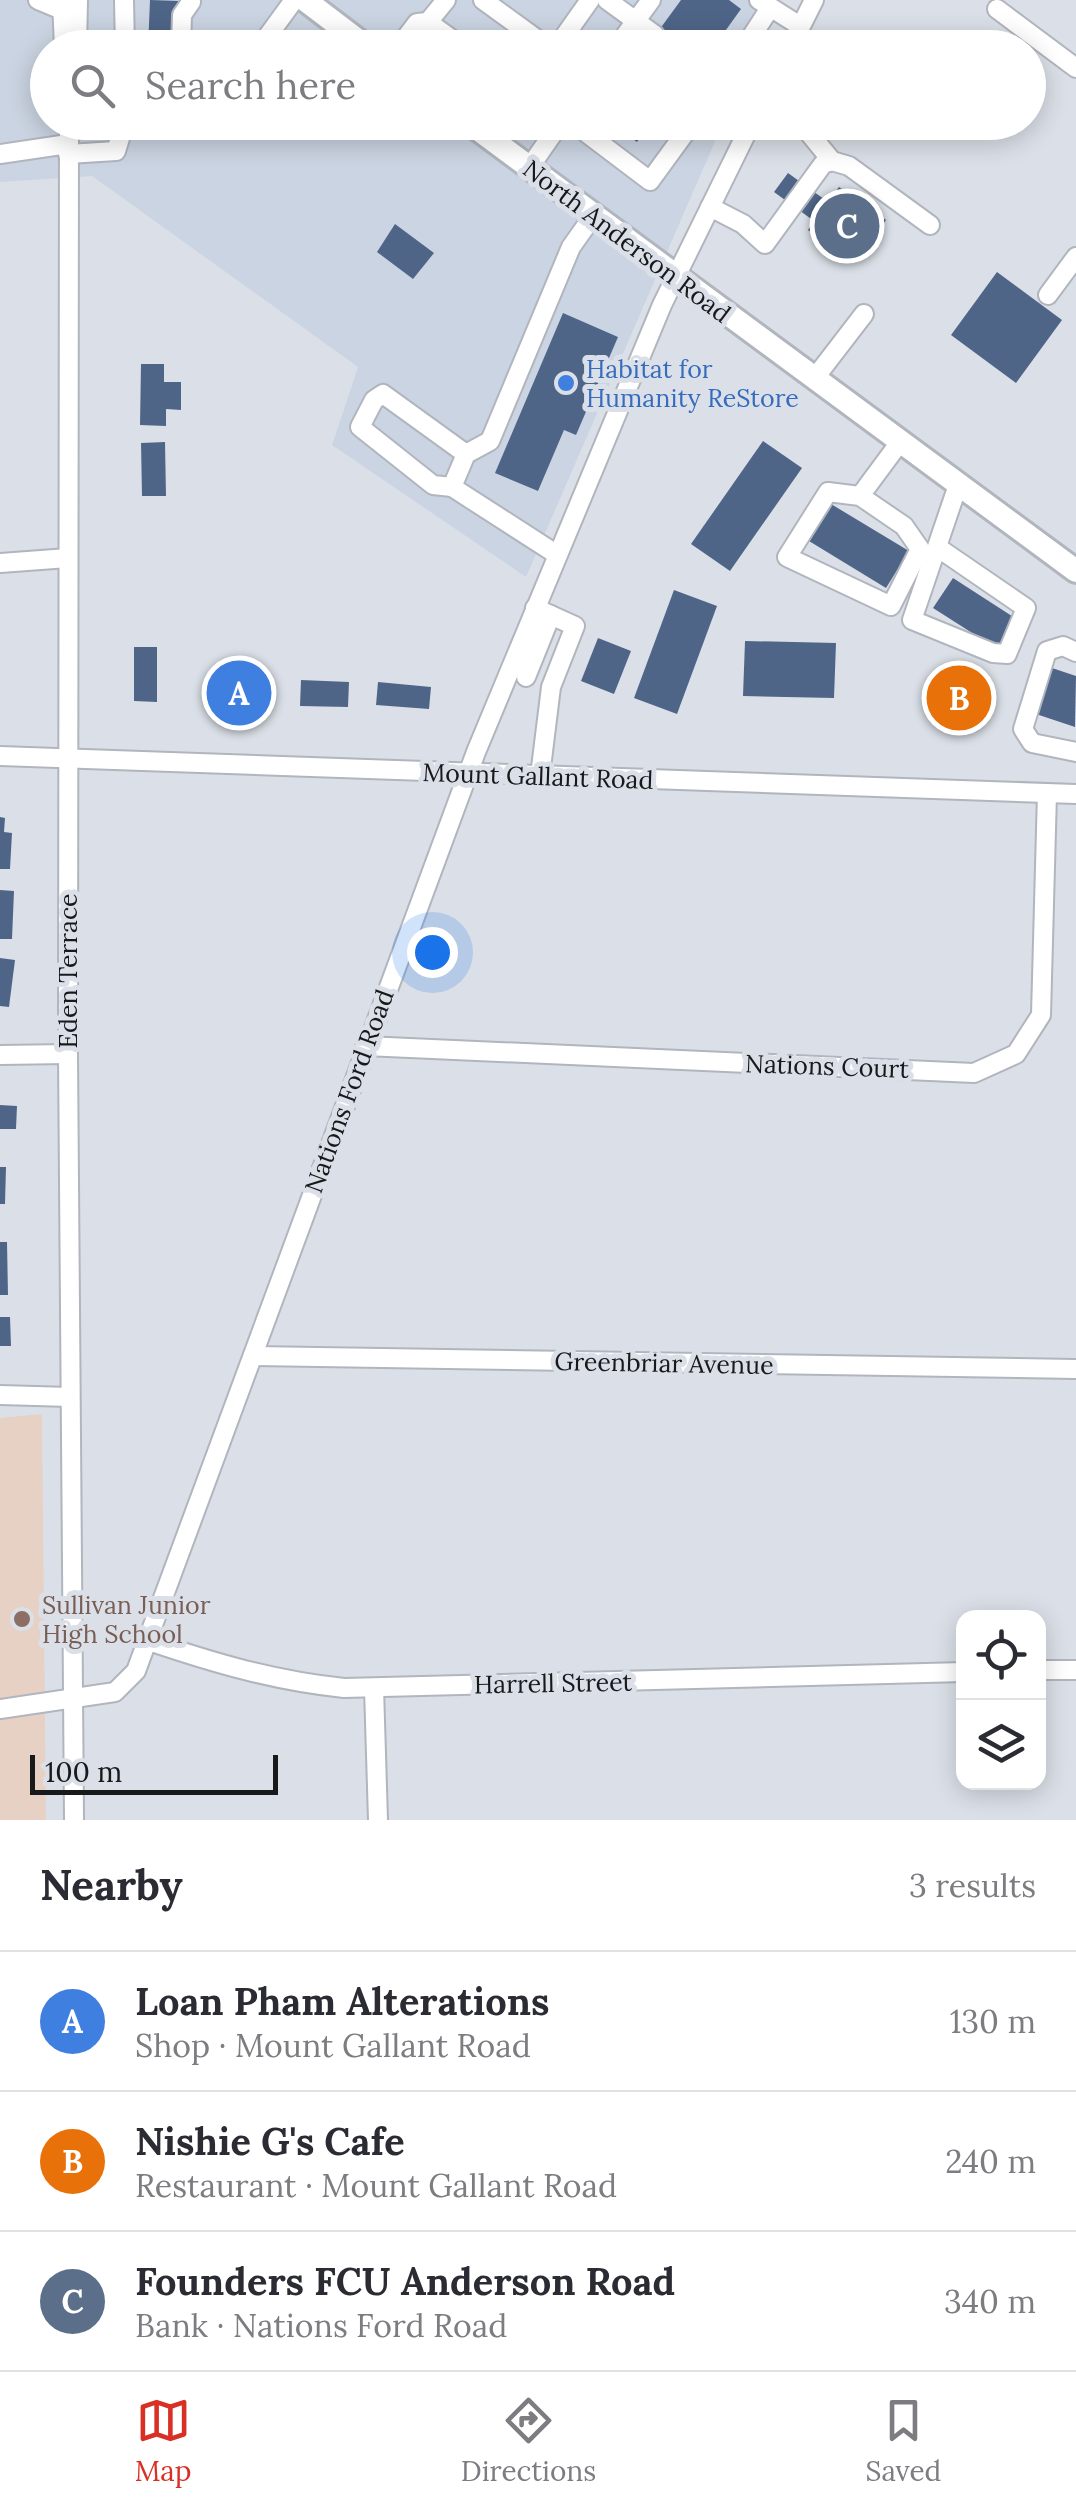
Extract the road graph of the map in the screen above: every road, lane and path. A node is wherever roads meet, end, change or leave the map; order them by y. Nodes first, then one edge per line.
1 (38, 0) edge
2 (124, 0) edge
3 (294, 0) edge
4 (305, 0) edge
5 (446, 0) edge
6 (483, 0) edge
7 (607, 0) edge
8 (651, 0) edge
9 (814, 0) edge
10 (191, 1) edge
11 (583, 2) edge
12 (67, 4) edge
13 (764, 4) edge
14 (997, 10) dead end
15 (635, 21) junction
16 (428, 22) junction
17 (800, 26) junction
18 (65, 30) edge
19 (73, 30) edge
20 (125, 30) edge
21 (182, 30) edge
22 (190, 30) edge
23 (272, 30) edge
24 (344, 30) edge
25 (412, 30) edge
26 (439, 30) edge
27 (526, 30) edge
28 (564, 30) edge
29 (629, 30) edge
30 (648, 30) tunnel mouth
31 (752, 30) edge
32 (798, 30) edge
33 (1024, 30) edge
34 (1046, 46) edge
35 (1076, 68) edge
36 (68, 140) edge
37 (119, 140) edge
38 (492, 140) edge
39 (548, 140) edge
40 (595, 140) edge
41 (680, 140) edge
42 (743, 140) edge
43 (815, 140) edge
44 (68, 149) junction
45 (0, 154) edge
46 (832, 161) junction
47 (529, 168) junction
48 (710, 206) junction
49 (593, 216) junction
50 (930, 225) dead end
51 (1076, 257) edge
52 (674, 277) junction
53 (1048, 295) dead end
54 (864, 314) dead end
55 (814, 380) junction
56 (900, 442) junction
57 (466, 454) junction
58 (958, 485) junction
59 (452, 487) junction
60 (860, 496) junction
61 (931, 550) junction
62 (556, 554) junction
63 (68, 558) junction
64 (0, 563) edge
65 (1076, 572) edge
66 (543, 611) junction
67 (1076, 652) edge
68 (517, 673) junction
69 (551, 687) junction
70 (1076, 752) edge
71 (0, 756) edge
72 (68, 759) junction
73 (468, 774) junction
74 (540, 776) junction
75 (1048, 793) junction
76 (1076, 794) edge
77 (365, 1046) junction
78 (0, 1054) edge
79 (68, 1054) junction
80 (253, 1356) junction
81 (1076, 1369) edge
82 (0, 1395) edge
83 (70, 1397) junction
84 (149, 1641) junction
85 (1046, 1670) edge
86 (1076, 1670) edge
87 (956, 1672) edge
88 (374, 1688) junction
89 (72, 1696) junction
90 (0, 1710) edge
91 (74, 1820) edge
92 (378, 1820) edge

1 - 12 street
2 - 20 street
3 - 23 street
4 - 24 main road
5 - 16 street
6 - 27 street
7 - 15 street
8 - 15 street
9 - 17 street
10 - 21 street
10 - 22 street
11 - 28 street
12 - 18 street
12 - 19 street
13 - 17 street
13 - 31 street
14 - 33 street
15 - 29 street
15 - 30 street
16 - 25 street
16 - 26 street
17 - 32 street
34 - 35 street
36 - 44 street, Eden Terrace
37 - 44 street
38 - 47 main road, North Anderson Road
39 - 47 street
40 - 41 street
42 - 48 street, Nations Ford Road
43 - 46 street
44 - 45 street
44 - 63 street, Eden Terrace
46 - 48 street
46 - 50 street
47 - 49 main road, North Anderson Road
48 - 52 street, Nations Ford Road
49 - 52 main road, North Anderson Road
49 - 57 street
51 - 53 street
52 - 55 main road, North Anderson Road
52 - 62 street, Nations Ford Road
54 - 55 street
55 - 56 main road, North Anderson Road
56 - 58 main road, North Anderson Road
56 - 60 street
57 - 59 street
57 - 59 street
58 - 61 street
58 - 65 main road, North Anderson Road
59 - 62 street
60 - 61 street
60 - 61 street
61 - 61 street
62 - 66 street, Nations Ford Road
63 - 64 street
63 - 72 street, Eden Terrace
66 - 68 street, Nations Ford Road
66 - 69 street
67 - 70 street
68 - 69 street
68 - 73 street, Nations Ford Road
69 - 74 street
71 - 72 street, Mount Gallant Road
72 - 73 street, Mount Gallant Road
72 - 79 street, Eden Terrace
73 - 74 street, Mount Gallant Road
73 - 77 street, Nations Ford Road
74 - 75 street, Mount Gallant Road
75 - 76 street, Mount Gallant Road
75 - 77 street, Nations Court
77 - 80 street, Nations Ford Road
78 - 79 street
79 - 83 street, Eden Terrace
80 - 81 street, Greenbriar Avenue
80 - 84 street, Nations Ford Road
82 - 83 street
83 - 89 street, Eden Terrace
84 - 88 street, Harrell Street
84 - 89 street, Nations Ford Road
85 - 86 street
87 - 88 street, Harrell Street
88 - 92 street
89 - 90 street
89 - 91 street, Eden Terrace

